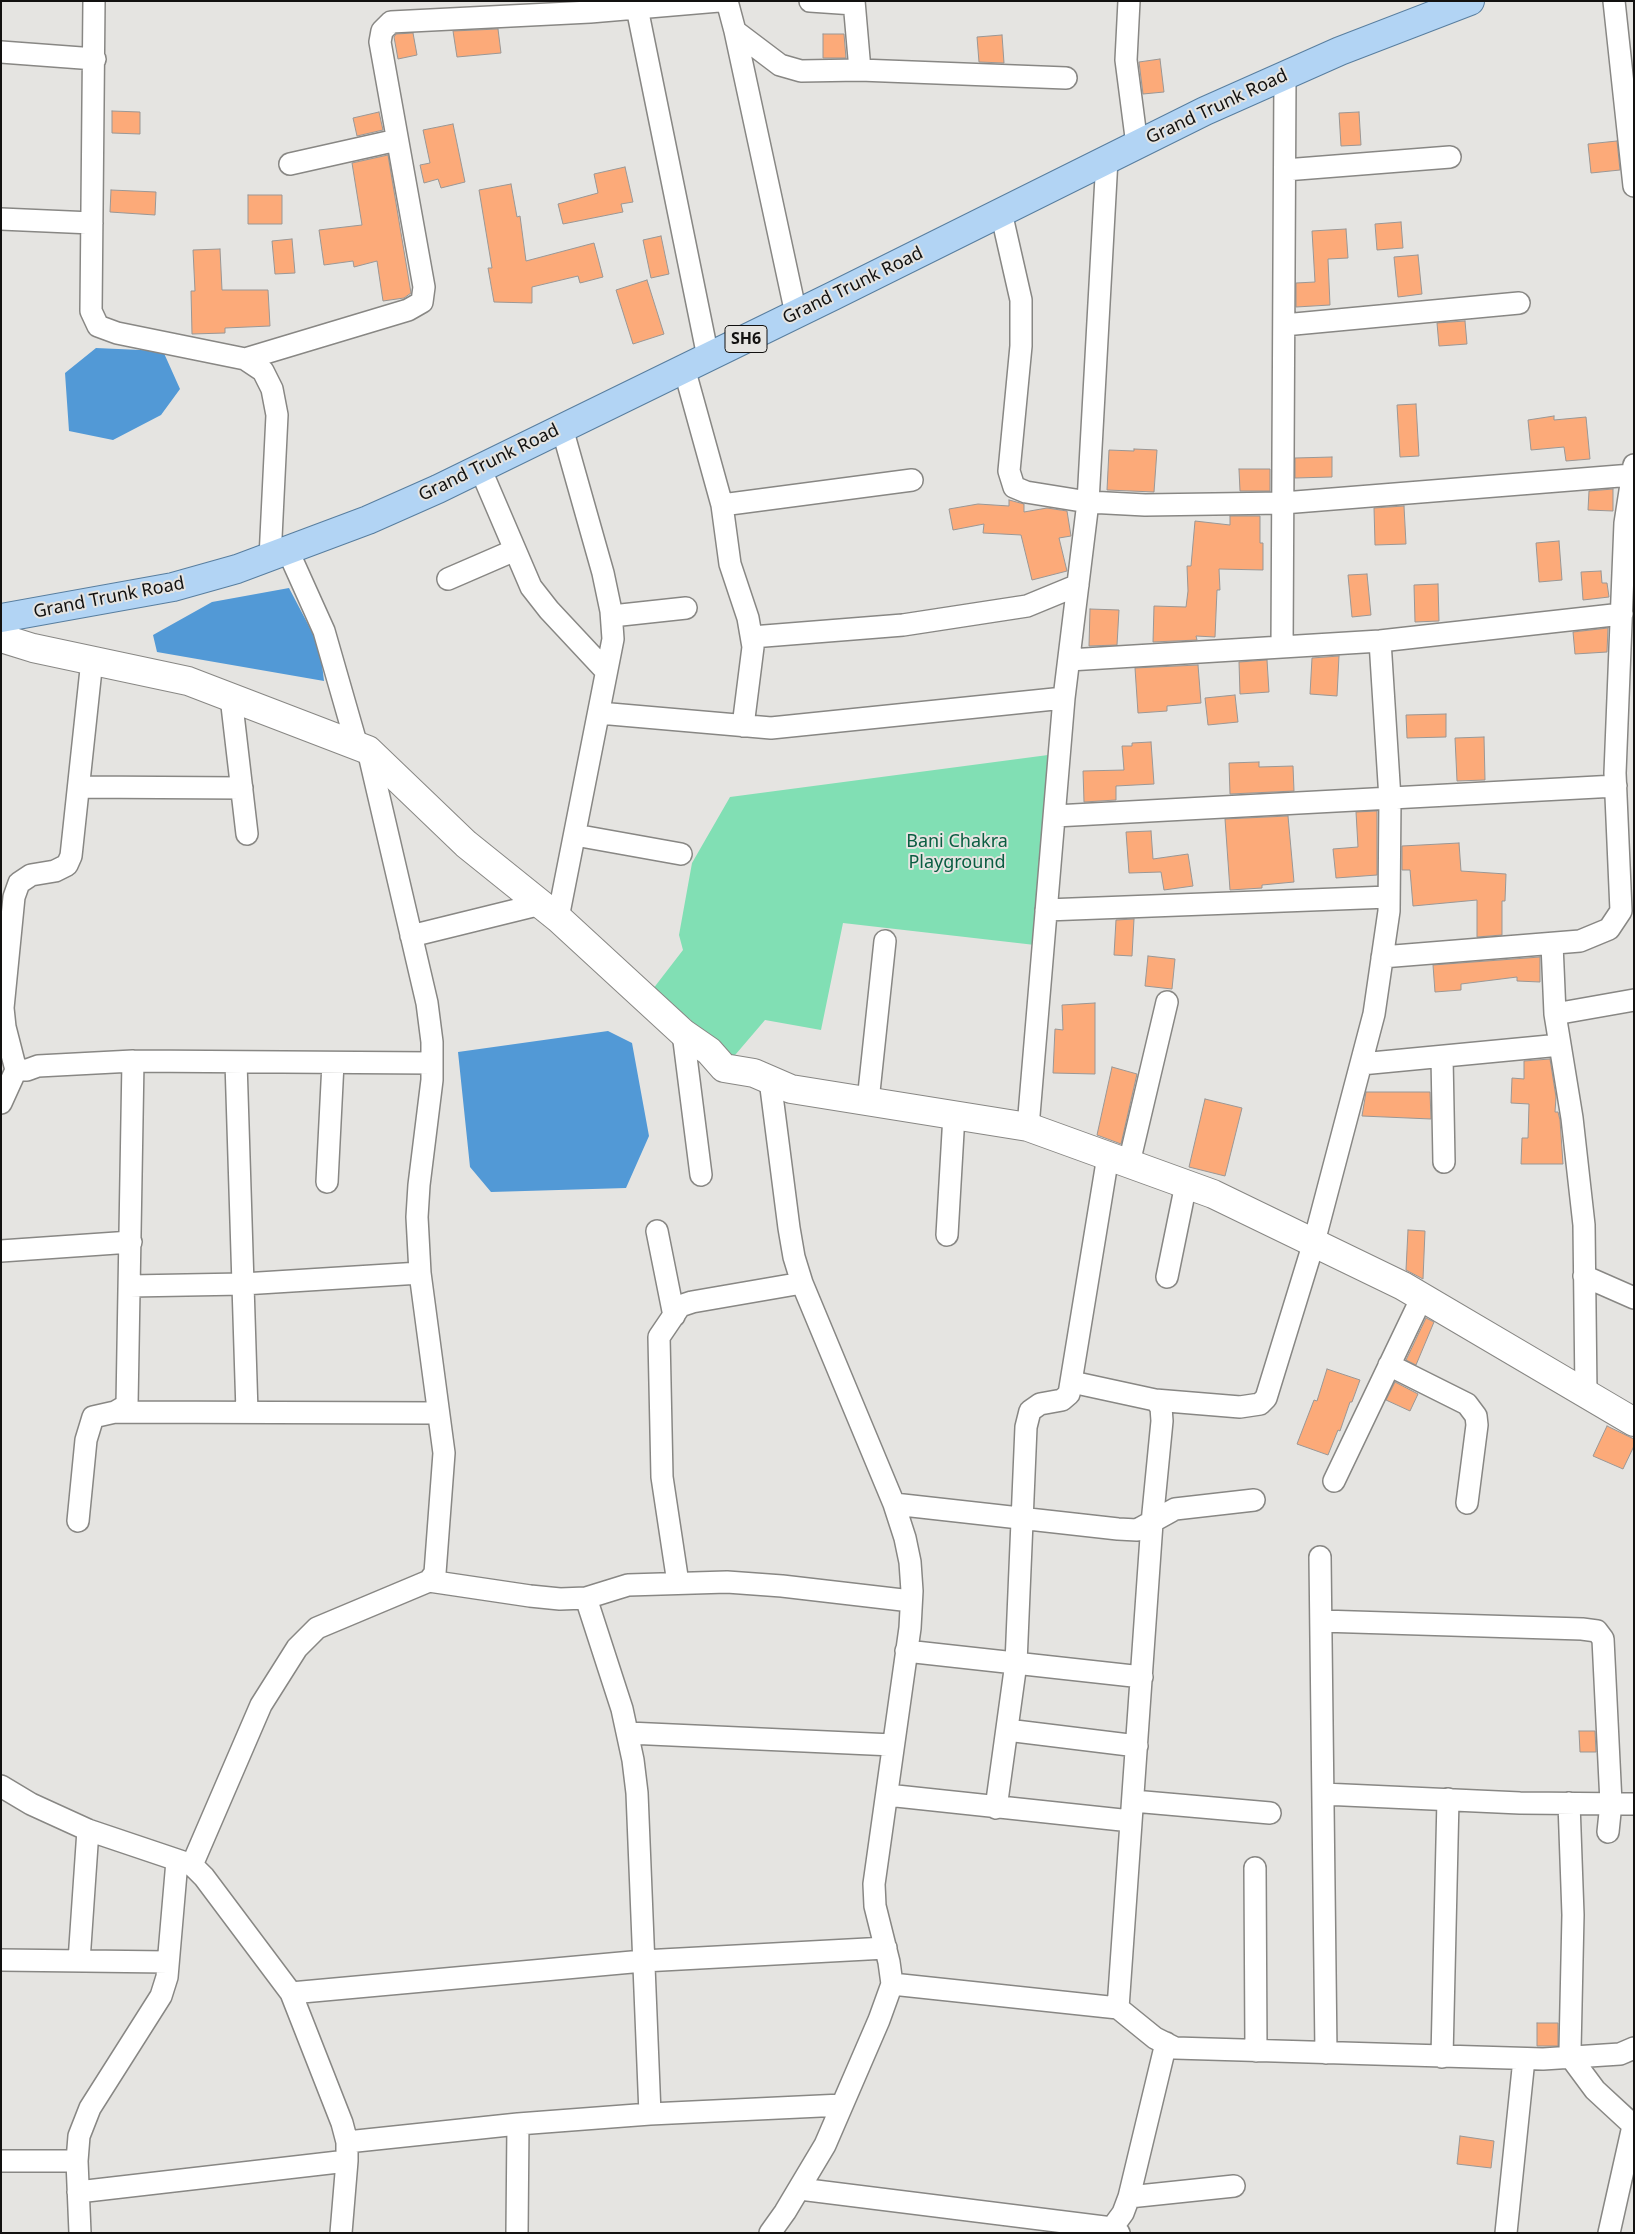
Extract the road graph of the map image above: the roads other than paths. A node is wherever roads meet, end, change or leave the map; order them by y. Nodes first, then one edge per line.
1 (94, 1) edge
2 (719, 1) edge
3 (726, 1) edge
4 (810, 1) edge
5 (1129, 1) edge
6 (1470, 1) edge
7 (1614, 1) edge
8 (854, 3) edge
9 (590, 7) edge
10 (637, 8) junction
11 (490, 9) edge
12 (735, 31) junction
13 (1, 52) edge
14 (95, 59) junction
15 (860, 70) junction
16 (1284, 76) junction
17 (1066, 78) dead end
18 (397, 140) junction
19 (1136, 144) junction
20 (1450, 157) dead end
21 (1107, 159) junction
22 (290, 164) dead end
23 (1285, 170) junction
24 (1634, 186) edge
25 (1001, 212) junction
26 (1, 219) edge
27 (92, 223) junction
28 (1519, 303) dead end
29 (796, 314) junction
30 (1284, 325) junction
31 (245, 359) junction
32 (696, 362) junction
33 (562, 428) junction
34 (480, 468) junction
35 (1633, 470) edge
36 (912, 480) dead end
37 (1088, 502) junction
38 (1283, 503) junction
39 (722, 505) junction
40 (515, 550) junction
41 (279, 555) junction
42 (448, 579) dead end
43 (1078, 585) junction
44 (1628, 585) edge
45 (686, 608) dead end
46 (1622, 614) junction
47 (612, 616) junction
48 (1, 618) edge
49 (752, 637) junction
50 (1, 638) edge
51 (1380, 641) junction
52 (1282, 647) junction
53 (92, 660) junction
54 (1069, 660) junction
55 (606, 671) junction
56 (231, 697) junction
57 (1064, 698) junction
58 (598, 713) junction
59 (743, 726) junction
60 (362, 748) junction
61 (1616, 786) junction
62 (79, 787) junction
63 (242, 788) junction
64 (1390, 800) junction
65 (1055, 816) junction
66 (247, 834) dead end
67 (575, 835) junction
68 (680, 854) dead end
69 (31, 875) junction
70 (1, 876) edge
71 (1389, 897) junction
72 (1046, 910) junction
73 (550, 911) junction
74 (411, 936) junction
75 (885, 941) dead end
76 (1552, 944) junction
77 (1382, 957) junction
78 (1634, 1000) edge
79 (1167, 1002) dead end
80 (1555, 1014) junction
81 (683, 1033) junction
82 (1560, 1045) junction
83 (1442, 1056) junction
84 (134, 1061) junction
85 (236, 1062) junction
86 (333, 1063) junction
87 (432, 1063) junction
88 (1361, 1064) junction
89 (16, 1070) junction
90 (770, 1080) junction
91 (868, 1101) junction
92 (1, 1103) edge
93 (954, 1115) junction
94 (1028, 1127) junction
95 (1118, 1160) junction
96 (1444, 1162) dead end
97 (701, 1175) dead end
98 (327, 1182) dead end
99 (1186, 1184) junction
100 (657, 1231) dead end
101 (947, 1236) dead end
102 (131, 1242) junction
103 (1314, 1242) junction
104 (1, 1251) edge
105 (420, 1273) junction
106 (1584, 1276) junction
107 (1167, 1277) dead end
108 (802, 1283) junction
109 (243, 1284) junction
110 (130, 1286) junction
111 (1422, 1297) junction
112 (1634, 1298) edge
113 (674, 1316) junction
114 (1389, 1365) junction
115 (1072, 1382) junction
116 (1586, 1394) junction
117 (1155, 1400) junction
118 (115, 1412) junction
119 (248, 1412) junction
120 (437, 1413) junction
121 (1634, 1422) edge
122 (1334, 1481) dead end
123 (1254, 1500) dead end
124 (1467, 1503) dead end
125 (894, 1504) junction
126 (1023, 1519) junction
127 (78, 1522) dead end
128 (1152, 1523) junction
129 (1320, 1557) dead end
130 (429, 1581) junction
131 (678, 1583) junction
132 (586, 1598) junction
133 (911, 1601) junction
134 (1321, 1621) junction
135 (906, 1650) junction
136 (1016, 1663) junction
137 (1142, 1677) junction
138 (1007, 1730) junction
139 (628, 1733) junction
140 (893, 1745) junction
141 (1137, 1746) junction
142 (1, 1786) edge
143 (1323, 1794) junction
144 (886, 1796) junction
145 (1448, 1798) junction
146 (1569, 1803) junction
147 (1611, 1803) junction
148 (1634, 1804) edge
149 (996, 1808) junction
150 (1132, 1811) junction
151 (1270, 1813) dead end
152 (88, 1830) junction
153 (1608, 1832) dead end
154 (184, 1863) junction
155 (1255, 1868) dead end
156 (886, 1948) junction
157 (1, 1960) edge
158 (79, 1961) junction
159 (643, 1961) junction
160 (168, 1962) junction
161 (892, 1984) junction
162 (291, 1993) junction
163 (1118, 2008) junction
164 (1166, 2043) junction
165 (1634, 2048) edge
166 (1256, 2051) junction
167 (1326, 2053) junction
168 (1442, 2057) junction
169 (1524, 2059) junction
170 (1572, 2059) junction
171 (842, 2105) junction
172 (650, 2114) junction
173 (518, 2124) junction
174 (1634, 2126) edge
175 (347, 2151) junction
176 (1, 2161) edge
177 (77, 2161) junction
178 (1234, 2186) dead end
179 (800, 2189) junction
180 (78, 2192) junction
181 (1129, 2197) junction
182 (1112, 2231) edge
183 (80, 2233) edge
184 (342, 2233) edge
185 (517, 2233) edge
186 (770, 2233) edge
187 (1506, 2233) edge
188 (1608, 2233) edge

1 - 14 street
2 - 10 street
3 - 12 street
4 - 8 street
5 - 19 street
6 - 16 main road, Grand Trunk Road / SH6
7 - 24 street
8 - 15 street
9 - 10 street
9 - 11 street
10 - 32 street
11 - 18 street
12 - 15 street
12 - 29 street
13 - 14 street
14 - 27 street
15 - 17 street
16 - 19 main road, Grand Trunk Road / SH6
16 - 23 street
18 - 22 street
18 - 31 street
19 - 21 main road, Grand Trunk Road / SH6
20 - 23 street
21 - 25 main road, Grand Trunk Road / SH6
21 - 37 street
23 - 30 street
25 - 29 main road, Grand Trunk Road / SH6
25 - 37 street
26 - 27 street
27 - 31 street
28 - 30 street
29 - 32 main road, Grand Trunk Road / SH6
30 - 38 street
31 - 41 street
32 - 33 main road, Grand Trunk Road / SH6
32 - 39 street
33 - 34 main road, Grand Trunk Road / SH6
33 - 47 street
34 - 40 street
34 - 41 main road, Grand Trunk Road / SH6
35 - 38 street
35 - 44 street
36 - 39 street
37 - 38 street
37 - 43 street
38 - 52 street
39 - 49 street
40 - 42 street
40 - 55 street
41 - 48 main road, Grand Trunk Road / SH6
41 - 60 street
43 - 49 street
43 - 54 street
44 - 46 street
45 - 47 street
46 - 51 street
46 - 61 street
47 - 55 street
49 - 59 street
50 - 53 street
51 - 52 street
51 - 64 street
52 - 54 street
53 - 56 street
53 - 62 street
54 - 57 street
55 - 58 street
56 - 60 street
56 - 63 street
57 - 59 street
57 - 65 street
58 - 59 street
58 - 67 street
60 - 73 street
60 - 74 street
61 - 64 street
61 - 76 street
62 - 63 street
62 - 69 street
63 - 66 street
64 - 65 street
64 - 71 street
65 - 72 street
67 - 68 street
67 - 73 street
69 - 70 street
69 - 89 street
71 - 72 street
71 - 77 street
72 - 94 street
73 - 74 street
73 - 81 street
74 - 87 street
75 - 91 street
76 - 77 street
76 - 80 street
77 - 88 street
78 - 80 street
79 - 95 street
80 - 82 street
81 - 90 street
81 - 97 street
82 - 83 street
82 - 106 street
83 - 88 street
83 - 96 street
84 - 85 street
84 - 89 street
84 - 102 street
85 - 86 street
85 - 109 street
86 - 87 street
86 - 98 street
87 - 105 street
88 - 103 street
89 - 92 street
90 - 91 street
90 - 108 street
91 - 93 street
93 - 94 street
93 - 101 street
94 - 95 street
95 - 99 street
95 - 115 street
99 - 103 street
99 - 107 street
100 - 113 street
102 - 104 street
102 - 110 street
103 - 111 street
103 - 117 street
105 - 109 street
105 - 120 street
106 - 112 street
106 - 116 street
108 - 113 street
108 - 125 street
109 - 110 street
109 - 119 street
110 - 118 street
111 - 114 street
111 - 116 street
113 - 131 street
114 - 122 street
114 - 124 street
115 - 117 street
115 - 126 street
116 - 121 street
117 - 128 street
118 - 119 street
118 - 127 street
119 - 120 street
120 - 130 street
123 - 128 street
125 - 126 street
125 - 133 street
126 - 128 street
126 - 136 street
128 - 137 street
129 - 134 street
130 - 132 street
130 - 154 street
131 - 132 street
131 - 133 street
132 - 139 street
133 - 135 street
134 - 143 street
134 - 147 street
135 - 136 street
135 - 140 street
136 - 137 street
136 - 138 street
137 - 141 street
138 - 141 street
138 - 149 street
139 - 140 street
139 - 159 street
140 - 144 street
141 - 150 street
142 - 152 street
143 - 145 street
143 - 167 street
144 - 149 street
144 - 156 street
145 - 146 street
145 - 168 street
146 - 147 street
146 - 170 street
147 - 148 street
147 - 153 street
149 - 150 street
150 - 151 street
150 - 163 street
152 - 154 street
152 - 158 street
154 - 160 street
154 - 162 street
155 - 166 street
156 - 159 street
156 - 161 street
157 - 158 street
158 - 160 street
159 - 162 street
159 - 172 street
160 - 177 street
161 - 163 street
161 - 171 street
162 - 175 street
163 - 164 street
164 - 166 street
164 - 181 street
165 - 170 street
166 - 167 street
167 - 168 street
168 - 169 street
169 - 170 street
169 - 187 street
170 - 174 street
171 - 172 street
171 - 179 street
172 - 173 street
173 - 175 street
173 - 185 street
174 - 188 street
175 - 180 street
175 - 184 street
176 - 177 street
177 - 180 street
178 - 181 street
179 - 182 street
179 - 186 street
180 - 183 street
181 - 182 street

